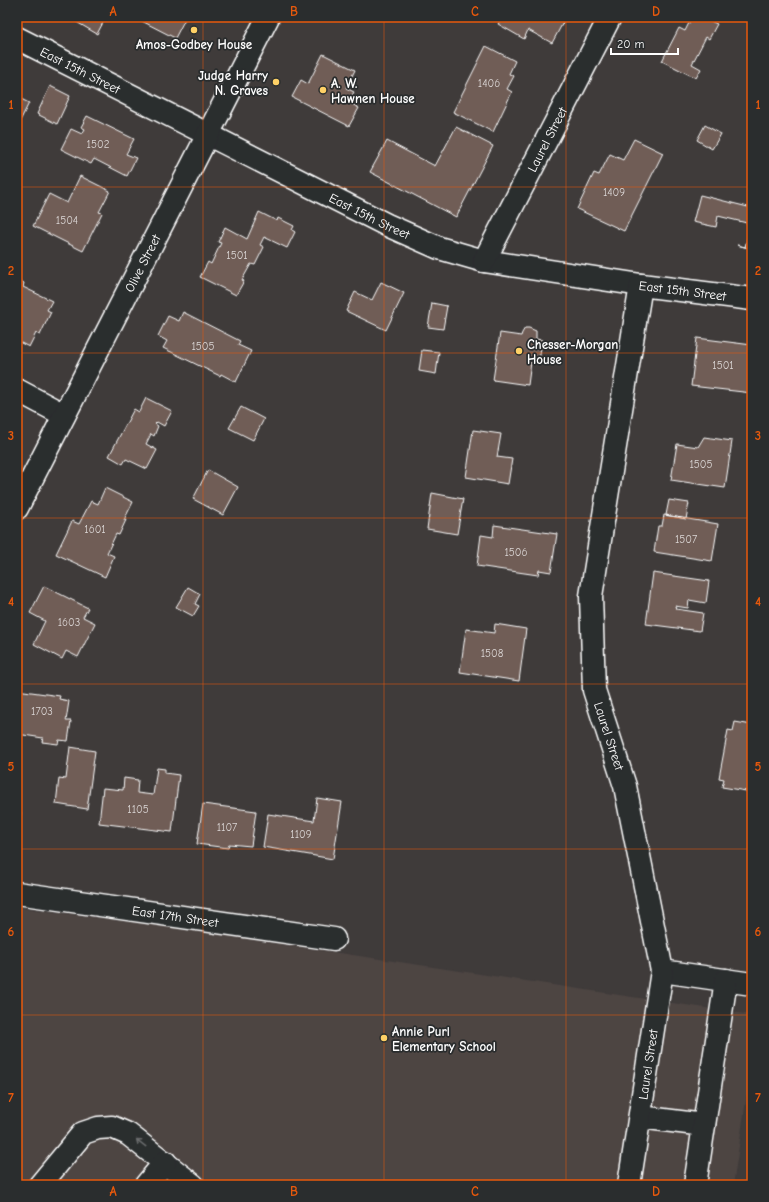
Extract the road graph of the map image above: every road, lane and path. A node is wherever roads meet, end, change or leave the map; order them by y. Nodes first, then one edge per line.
1 (268, 17) edge
2 (610, 17) edge
3 (17, 38) edge
4 (207, 135) junction
5 (484, 261) junction
6 (641, 285) junction
7 (752, 299) edge
8 (17, 390) edge
9 (64, 415) junction
10 (17, 508) edge
11 (17, 893) edge
12 (334, 939) dead end
13 (662, 971) junction
14 (726, 980) junction
15 (752, 984) edge
16 (640, 1117) junction
17 (704, 1125) junction
18 (164, 1162) junction
19 (40, 1185) edge
20 (146, 1185) edge
21 (193, 1185) edge
22 (629, 1185) edge
23 (695, 1185) edge

1 - 4 street, Olive Street
2 - 5 street, Laurel Street
3 - 4 street, East 15th Street
4 - 5 street, East 15th Street
4 - 9 street, Olive Street
5 - 6 street, East 15th Street
6 - 7 street, East 15th Street
6 - 13 street, Laurel Street
8 - 9 street
9 - 10 street, Olive Street
11 - 12 street, East 17th Street
13 - 14 street
13 - 16 street, Laurel Street
14 - 15 street
14 - 17 street
16 - 17 street
16 - 22 street, Laurel Street
17 - 23 street
18 -> 19 street
18 - 20 street
18 - 21 street

